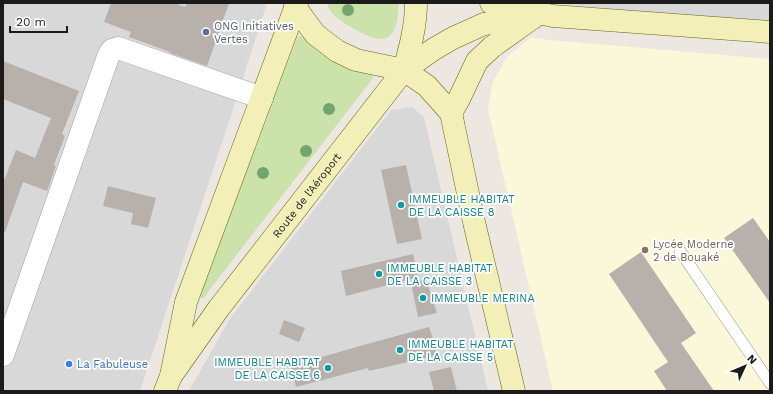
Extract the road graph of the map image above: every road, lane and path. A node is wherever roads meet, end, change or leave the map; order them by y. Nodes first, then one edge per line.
1 (416, 3) edge
2 (491, 3) edge
3 (296, 5) edge
4 (554, 9) edge
5 (532, 18) junction
6 (770, 32) edge
7 (404, 70) junction
8 (262, 98) junction
9 (451, 113) junction
10 (680, 251) dead end
11 (4, 348) edge
12 (770, 383) edge
13 (168, 384) edge
14 (514, 391) edge

1 - 7 main road, Route de l'Aéroport
2 - 4 main road
3 - 7 main road
3 - 8 main road, Route de l'Aéroport
4 - 5 main road
4 - 6 main road
5 - 7 main road
5 - 9 main road
7 - 9 main road
7 - 13 main road, Route de l'Aéroport
8 - 11 street
8 - 13 main road, Route de l'Aéroport
9 - 14 main road
10 - 12 lane

